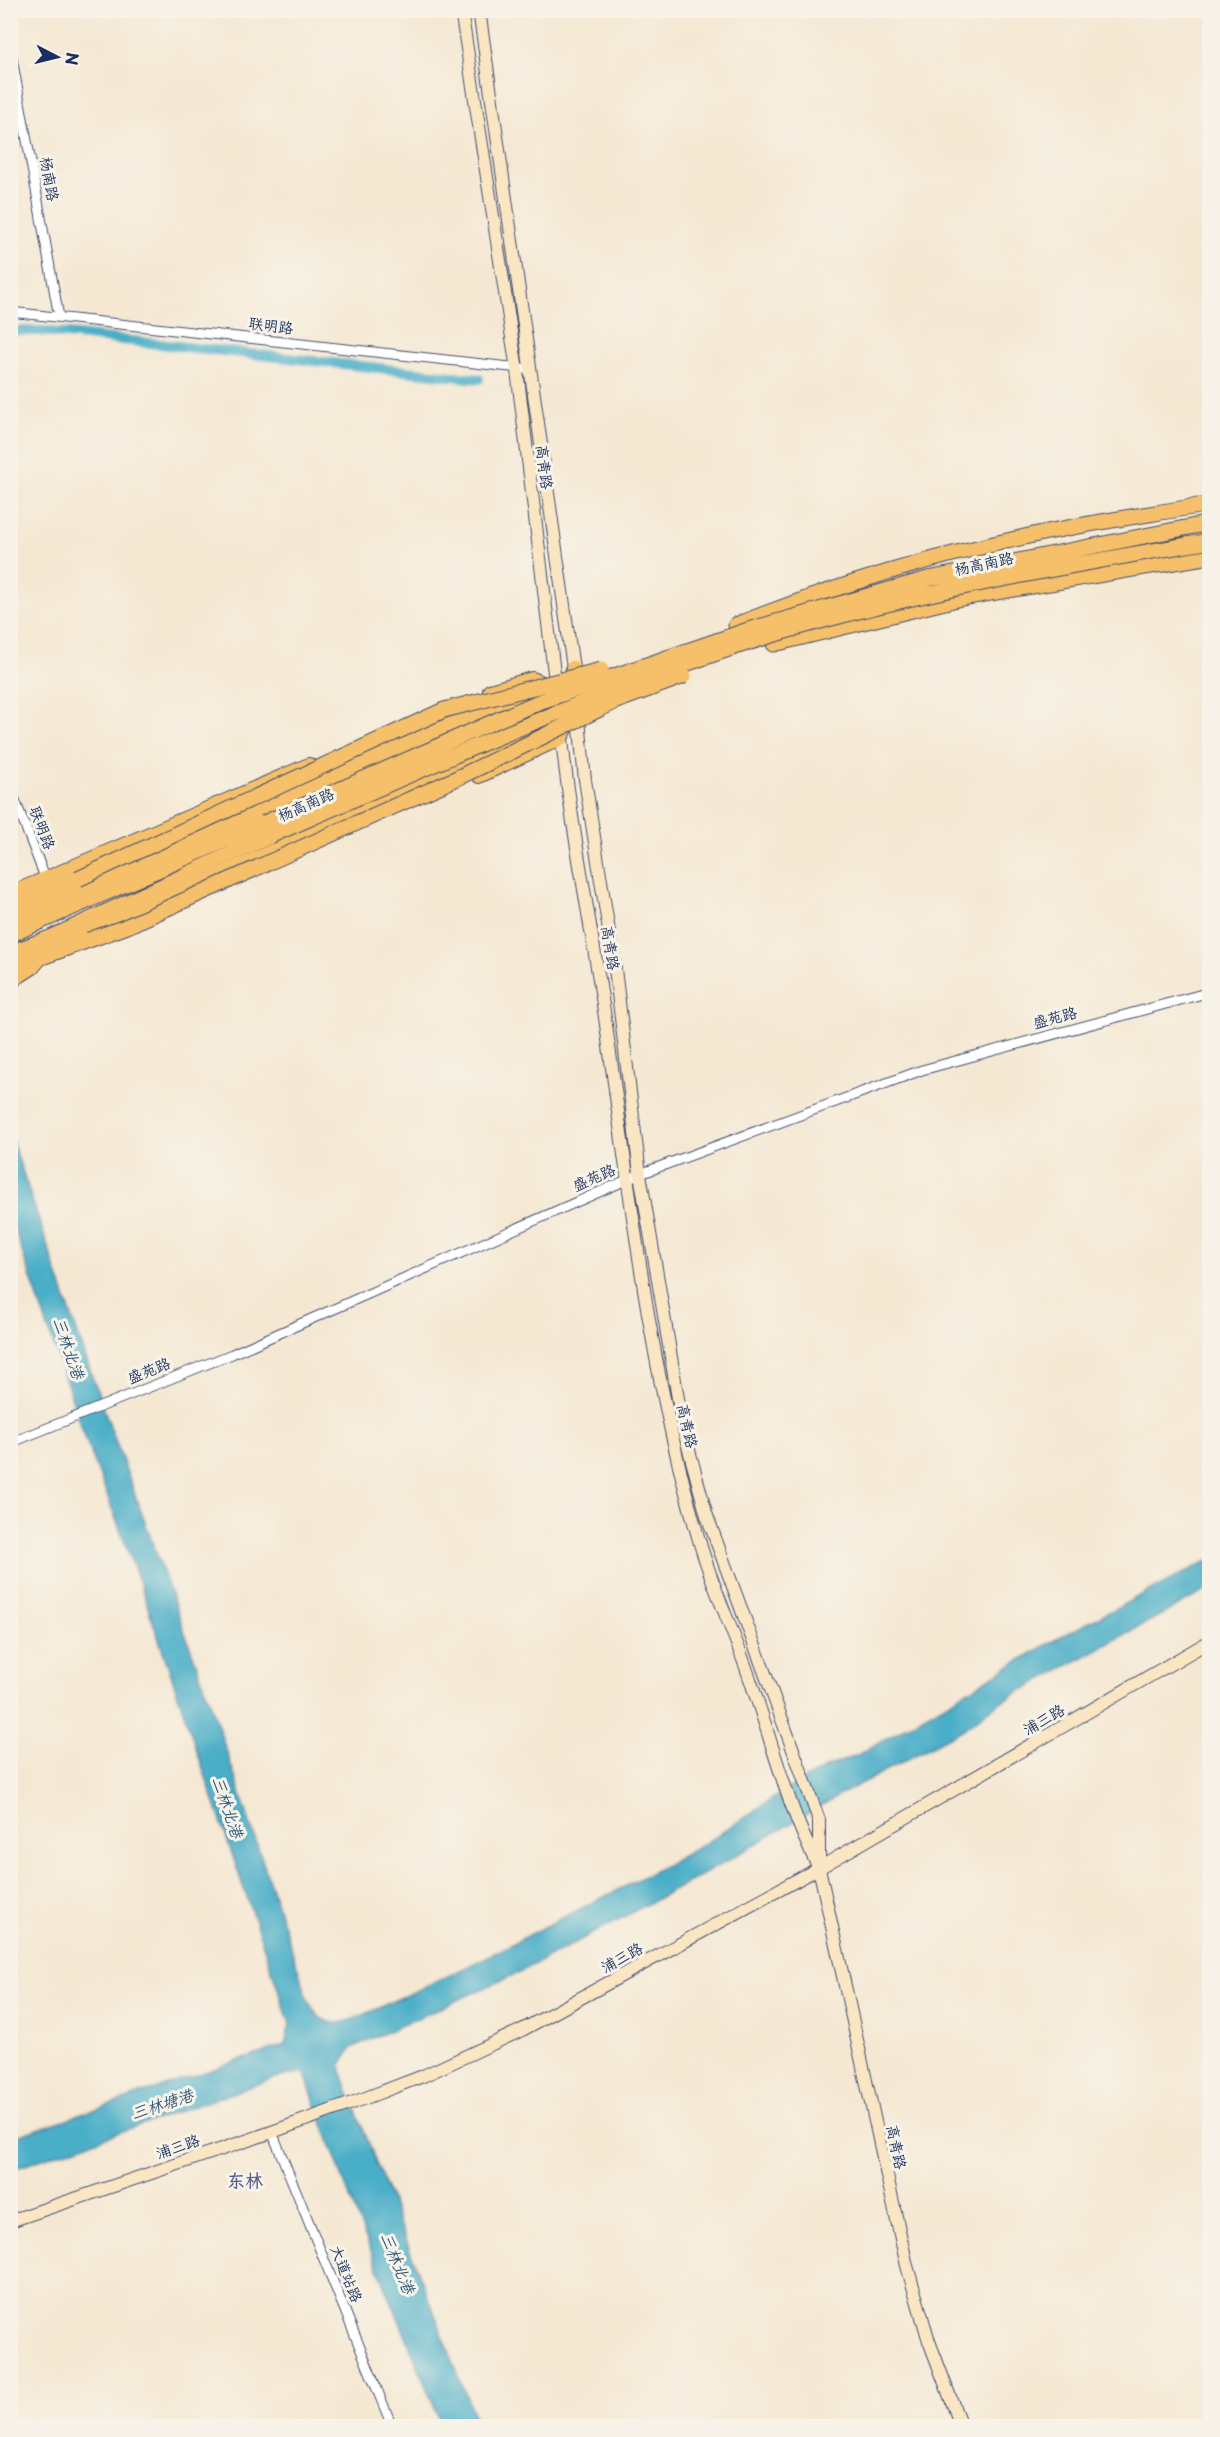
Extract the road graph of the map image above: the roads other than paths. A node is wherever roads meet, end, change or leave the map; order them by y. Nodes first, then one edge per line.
1 (461, 10) edge
2 (479, 10) edge
3 (10, 47) edge
4 (10, 312) edge
5 (58, 317) junction
6 (523, 370) junction
7 (1209, 504) edge
8 (1209, 521) edge
9 (1209, 533) edge
10 (1205, 544) edge
11 (1209, 556) edge
12 (780, 621) junction
13 (823, 622) junction
14 (736, 625) junction
15 (774, 644) junction
16 (682, 647) junction
17 (573, 662) junction
18 (600, 675) junction
19 (574, 685) junction
20 (556, 690) junction
21 (578, 705) junction
22 (560, 720) junction
23 (561, 738) junction
24 (10, 787) edge
25 (267, 829) junction
26 (46, 880) junction
27 (13, 904) edge
28 (132, 915) junction
29 (39, 917) junction
30 (90, 919) junction
31 (116, 919) junction
32 (10, 924) edge
33 (10, 935) edge
34 (10, 953) edge
35 (41, 957) junction
36 (10, 963) edge
37 (10, 981) edge
38 (1209, 992) edge
39 (640, 1174) junction
40 (627, 1180) junction
41 (10, 1443) edge
42 (1209, 1641) edge
43 (819, 1868) junction
44 (272, 2132) junction
45 (10, 2221) edge
46 (392, 2427) edge
47 (961, 2427) edge

1 - 6 main road, 高青路
2 - 6 main road, 高青路
3 - 5 street, 杨南路
4 - 5 street, 联明路
5 - 6 street, 联明路
6 - 17 main road, 高青路
6 - 20 main road, 高青路
7 - 14 highway
8 - 12 highway, 杨高南路, bridge
8 - 16 main road, 杨高南路
9 - 10 main road
10 - 13 highway, 杨高南路, bridge
10 - 21 main road, 杨高南路
11 - 15 highway
12 - 14 highway, 杨高南路, bridge
12 - 25 highway, 杨高南路, bridge
13 - 15 highway, 杨高南路, bridge
13 - 25 highway, 杨高南路, bridge
14 - 27 highway, 杨高南路, bridge
15 - 35 highway, 杨高南路, bridge
16 - 18 main road, 杨高南路
16 - 19 main road, 杨高南路
17 - 18 main road
17 - 19 main road
18 - 19 main road, 杨高南路
19 - 20 main road, 杨高南路
19 - 21 main road, 高青路
19 - 22 main road
19 - 23 main road
20 - 22 main road, 高青路
20 - 26 main road
20 - 29 main road, 杨高南路
21 - 23 main road
21 - 39 main road, 高青路
22 - 23 main road, 高青路
22 - 28 main road, 杨高南路
23 - 28 main road
23 - 40 main road, 高青路
24 - 26 street, 联明路
25 - 29 highway, 杨高南路
25 - 30 highway, 杨高南路
26 - 27 main road
27 - 29 main road, 杨高南路
28 - 31 main road, 杨高南路
29 - 32 main road, 杨高南路
29 - 33 highway, 杨高南路
30 - 31 main road, 杨高南路
30 - 34 highway, 杨高南路
31 - 35 main road, 杨高南路
35 - 36 main road, 杨高南路
35 - 37 highway
38 - 39 street, 盛苑路
39 - 40 street, 盛苑路
39 - 43 main road, 高青路
40 - 41 street, 盛苑路
40 - 43 main road, 高青路
42 - 43 main road, 浦三路
43 - 44 main road, 浦三路
43 - 47 main road, 高青路
44 - 45 main road, 浦三路
44 - 46 street, 大道站路

